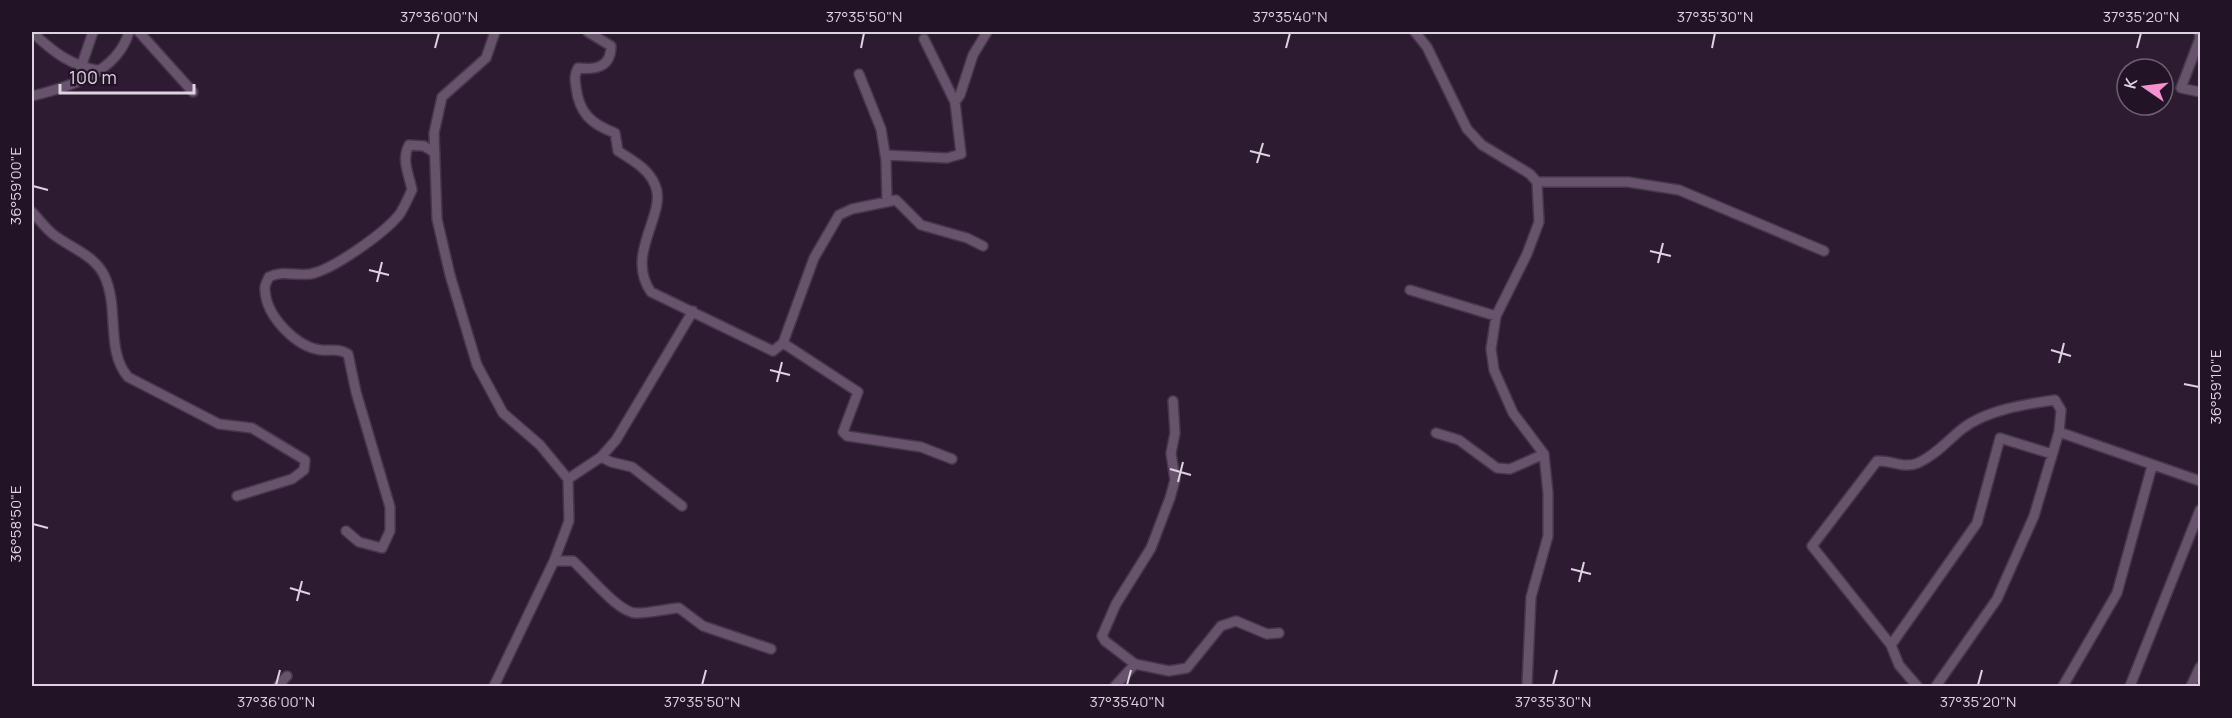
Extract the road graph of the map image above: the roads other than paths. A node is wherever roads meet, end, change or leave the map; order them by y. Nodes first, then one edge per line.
1 (32, 32) edge
2 (93, 32) edge
3 (129, 32) edge
4 (139, 32) edge
5 (495, 32) edge
6 (588, 32) edge
7 (987, 32) edge
8 (1414, 32) edge
9 (2199, 32) edge
10 (924, 39) dead end
11 (81, 67) junction
12 (101, 70) junction
13 (859, 74) dead end
14 (193, 92) dead end
15 (2200, 92) edge
16 (32, 96) edge
17 (955, 102) junction
18 (435, 153) junction
19 (885, 155) junction
20 (1537, 182) junction
21 (886, 201) junction
22 (32, 212) edge
23 (983, 246) dead end
24 (1824, 251) dead end
25 (1410, 290) dead end
26 (693, 311) junction
27 (1496, 316) junction
28 (783, 343) junction
29 (1173, 401) dead end
30 (2058, 432) junction
31 (1436, 433) dead end
32 (1544, 454) junction
33 (2052, 454) junction
34 (601, 457) junction
35 (952, 459) dead end
36 (2152, 466) junction
37 (568, 479) junction
38 (2200, 481) edge
39 (237, 496) dead end
40 (682, 506) dead end
41 (2200, 510) edge
42 (346, 531) dead end
43 (554, 561) junction
44 (1279, 633) dead end
45 (1892, 645) junction
46 (771, 649) dead end
47 (1135, 664) junction
48 (2200, 667) edge
49 (287, 676) dead end
50 (278, 687) edge
51 (494, 687) edge
52 (1115, 687) edge
53 (1527, 687) edge
54 (1917, 687) edge
55 (1936, 687) edge
56 (2063, 687) edge
57 (2130, 687) edge
58 (2191, 687) edge

1 - 11 street
2 - 11 street
3 - 12 street
4 - 14 street
5 - 18 street
6 - 26 street
7 - 17 street
8 - 20 street
9 - 15 street
10 - 17 street
11 - 12 street
12 - 16 street
13 - 19 street
17 - 19 street
18 - 37 street
18 - 42 street
19 - 21 street
20 - 24 street
20 - 27 street
21 - 23 street
21 - 28 street
22 - 39 street
25 - 27 street
26 - 28 street
26 - 34 street
27 - 32 street
28 - 35 street
29 - 47 street
30 - 33 street
30 - 36 street
30 - 45 street
31 - 32 street
32 - 53 street
33 - 45 street
33 - 55 street
34 - 37 street
34 - 40 street
36 - 38 street
36 - 56 street
37 - 43 street
41 - 57 street
43 - 46 street
43 - 51 street
44 - 47 street
45 - 54 street
47 - 52 street
48 - 58 street
49 - 50 street

